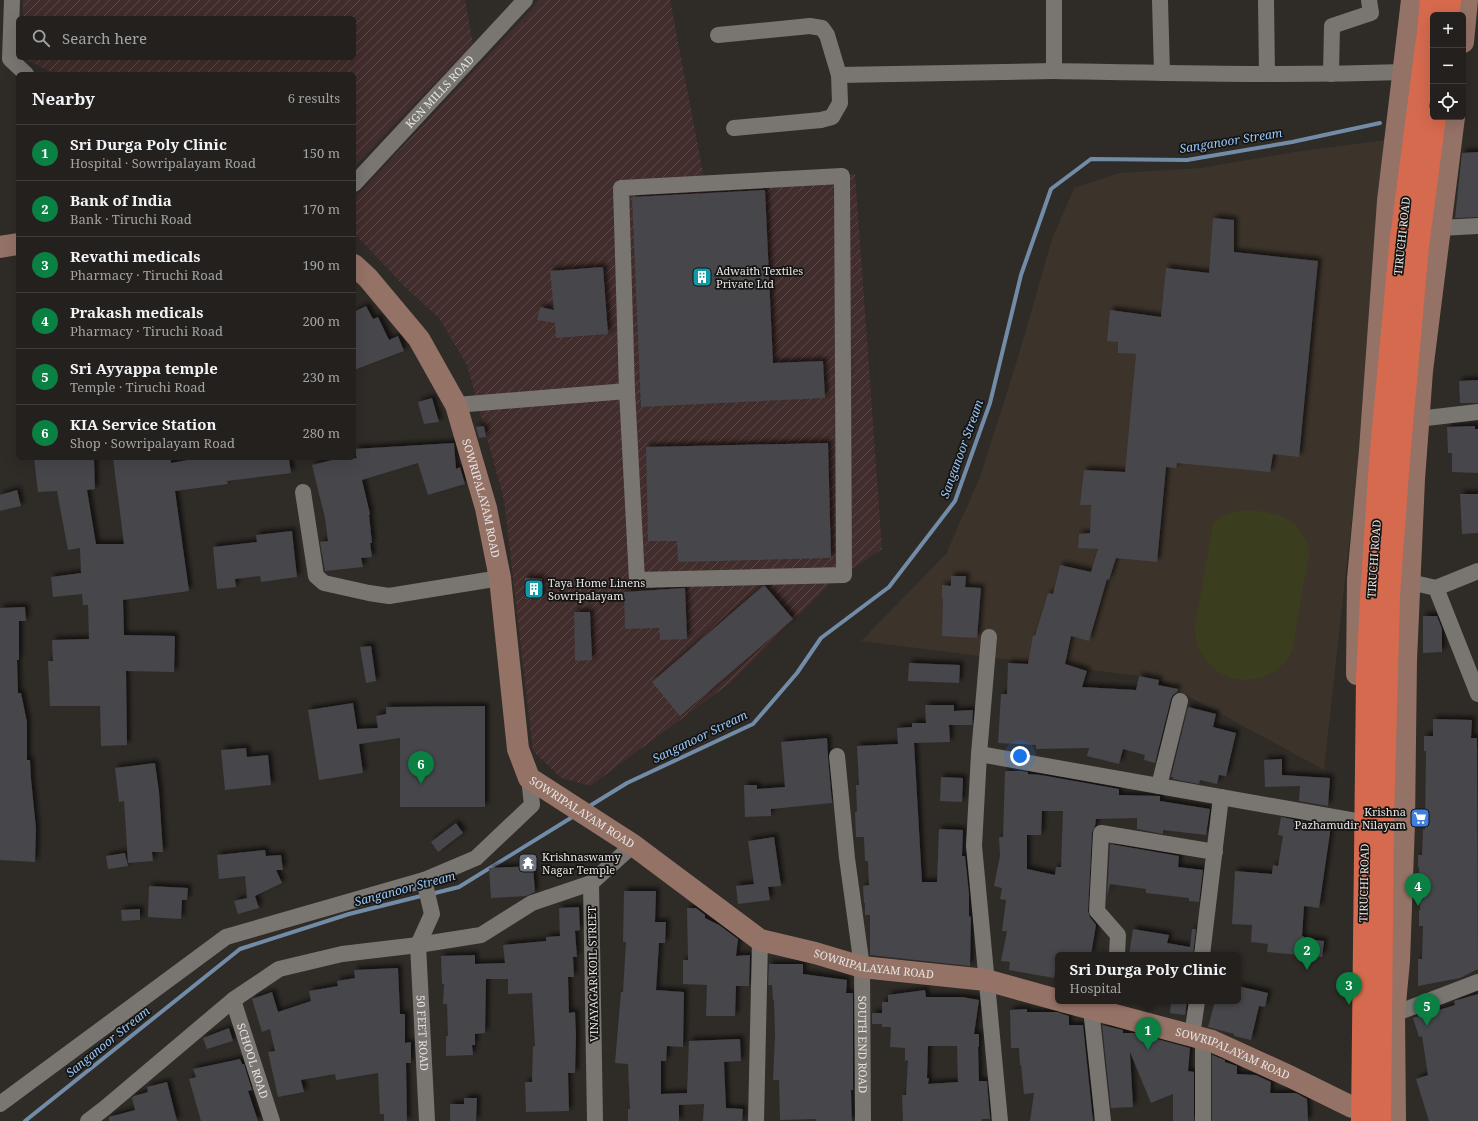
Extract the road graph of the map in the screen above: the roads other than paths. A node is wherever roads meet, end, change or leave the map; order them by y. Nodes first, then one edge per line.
1 (12, 0) edge
2 (525, 0) edge
3 (1054, 0) edge
4 (1160, 0) edge
5 (1266, 0) edge
6 (1369, 0) edge
7 (1412, 0) edge
8 (1430, 0) edge
9 (1450, 0) edge
10 (1467, 0) edge
11 (1448, 12) edge
12 (1466, 12) edge
13 (718, 35) dead end
14 (5, 59) edge
15 (23, 72) edge
16 (1054, 72) junction
17 (1404, 72) junction
18 (1162, 73) junction
19 (1267, 74) junction
20 (1331, 74) junction
21 (840, 75) junction
22 (1435, 120) edge
23 (1454, 120) edge
24 (734, 128) dead end
25 (356, 182) edge
26 (1478, 226) edge
27 (1440, 228) junction
28 (16, 244) edge
29 (0, 247) edge
30 (356, 267) edge
31 (627, 391) junction
32 (456, 405) junction
33 (1478, 412) edge
34 (1418, 419) junction
35 (302, 492) dead end
36 (1478, 571) edge
37 (500, 578) junction
38 (1358, 580) junction
39 (1410, 582) junction
40 (1436, 588) junction
41 (989, 637) dead end
42 (1475, 676) edge
43 (1478, 694) edge
44 (1180, 701) dead end
45 (979, 754) junction
46 (837, 756) dead end
47 (529, 778) junction
48 (1159, 786) junction
49 (1221, 797) junction
50 (1356, 821) junction
51 (633, 845) junction
52 (1215, 852) junction
53 (424, 880) junction
54 (591, 884) junction
55 (760, 940) junction
56 (418, 945) junction
57 (1117, 952) edge
58 (1202, 952) edge
59 (862, 967) junction
60 (986, 980) junction
61 (1478, 982) edge
62 (1055, 999) edge
63 (233, 1000) junction
64 (1073, 1004) edge
65 (1197, 1004) edge
66 (1114, 1008) edge
67 (1091, 1009) junction
68 (1394, 1014) junction
69 (1198, 1037) junction
70 (0, 1104) edge
71 (108, 1115) edge
72 (1355, 1116) edge
73 (88, 1121) edge
74 (272, 1121) edge
75 (427, 1121) edge
76 (595, 1121) edge
77 (756, 1121) edge
78 (863, 1121) edge
79 (1000, 1121) edge
80 (1103, 1121) edge
81 (1203, 1121) edge
82 (1380, 1121) edge
83 (1395, 1121) edge

1 - 14 street
2 - 25 street, KGN MILLS ROAD
3 - 16 street
4 - 18 street
5 - 19 street
6 - 20 street
7 - 17 street
8 - 72 highway, TIRUCHI ROAD
9 - 11 highway
10 - 12 street
13 - 21 street
14 - 15 street
16 - 18 street
16 - 21 street
17 - 20 street
17 - 38 street
18 - 19 street
19 - 20 street
21 - 24 street
22 - 82 highway, TIRUCHI ROAD
23 - 27 street
26 - 27 street
27 - 34 street
28 - 29 street
30 - 32 street, SOWRIPALAYAM ROAD
31 - 31 street
31 - 32 street
32 - 37 street, SOWRIPALAYAM ROAD
33 - 34 street
34 - 39 street
35 - 37 street
36 - 40 street
37 - 47 street, SOWRIPALAYAM ROAD
38 - 39 street
38 - 50 street
39 - 40 street
39 - 68 street
40 - 42 street
41 - 45 street
42 - 43 street
44 - 48 street
45 - 48 street
45 - 60 street
46 - 59 street, SOUTH END ROAD
47 - 51 street, SOWRIPALAYAM ROAD
47 - 53 street
48 - 49 street
49 - 50 street
49 - 52 street
50 - 72 street
51 - 54 street
51 - 55 street, SOWRIPALAYAM ROAD
52 - 57 street
52 - 58 street
53 - 56 street
53 - 70 street
54 - 56 street
54 - 76 street, VINAYAGAR KOIL STREET
55 - 59 street, SOWRIPALAYAM ROAD
55 - 77 street
56 - 63 street
56 - 75 street, 50 FEET ROAD
59 - 60 street, SOWRIPALAYAM ROAD
59 - 78 street, SOUTH END ROAD
60 - 62 street, SOWRIPALAYAM ROAD
60 - 79 street
61 - 68 street
63 - 71 street
63 - 74 street, SCHOOL ROAD
64 - 67 street, SOWRIPALAYAM ROAD
65 - 69 street
66 - 67 street, SOWRIPALAYAM ROAD
66 - 69 street, SOWRIPALAYAM ROAD
67 - 80 street
68 - 83 street
69 - 72 street, SOWRIPALAYAM ROAD
69 - 81 street
71 - 73 street

